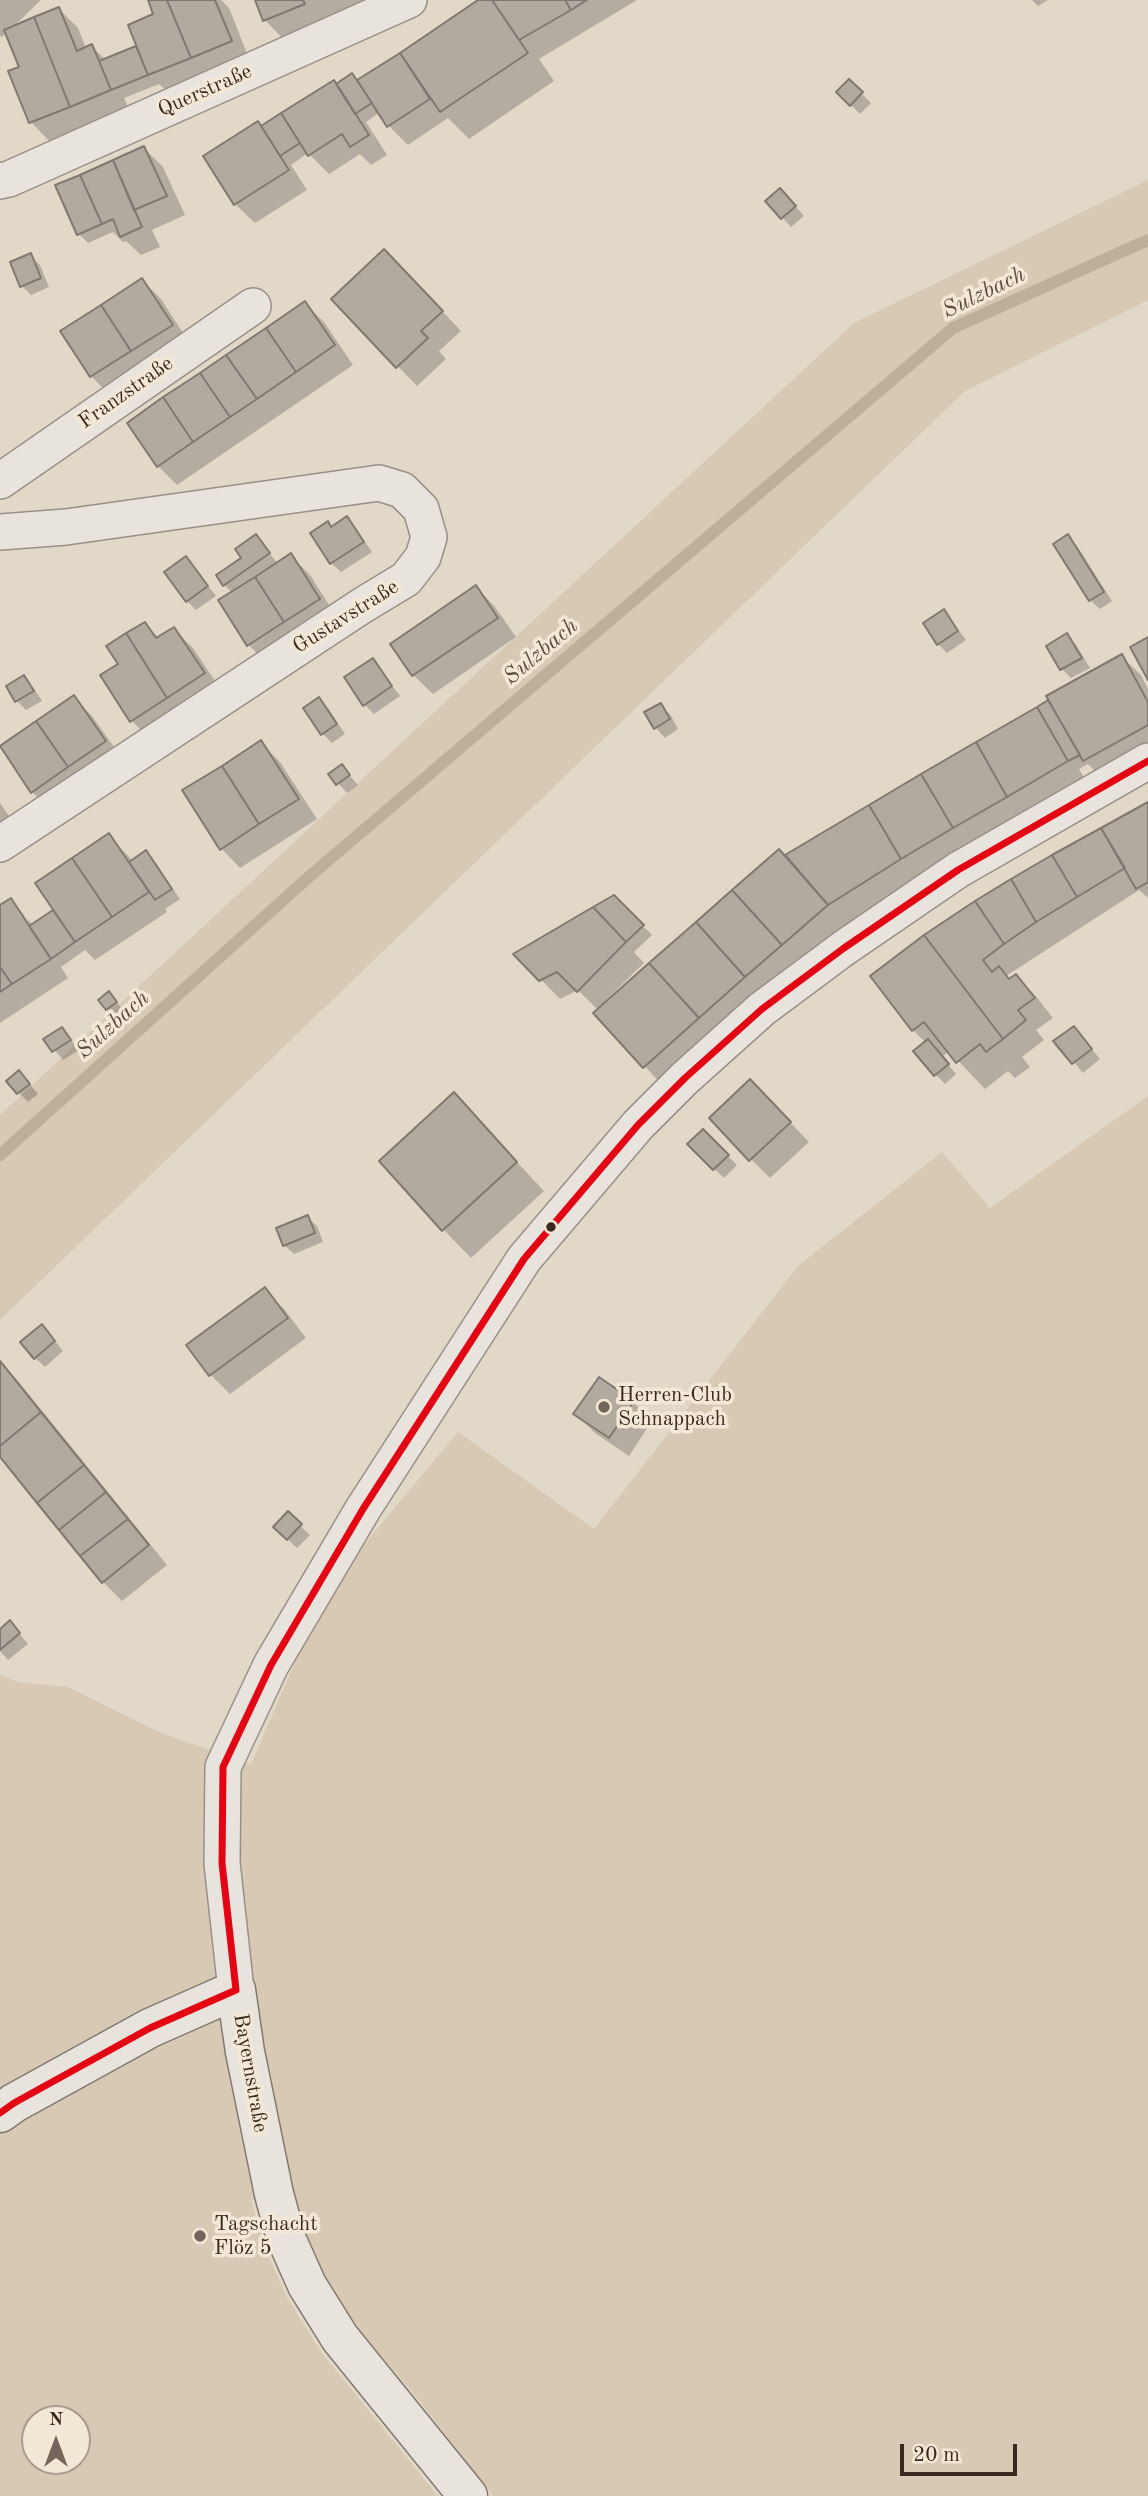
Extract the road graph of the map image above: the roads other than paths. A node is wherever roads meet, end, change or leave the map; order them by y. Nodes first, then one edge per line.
1 (409, 0) edge
2 (0, 181) edge
3 (253, 306) dead end
4 (0, 481) edge
5 (0, 532) edge
6 (1148, 761) edge
7 (0, 844) edge
8 (236, 1990) junction
9 (0, 2113) edge
10 (468, 2496) edge

1 - 2 street, Querstraße
3 - 4 street, Franzstraße
5 - 7 street, Gustavstraße
6 - 8 street, Bayernstraße
8 - 9 street
8 - 10 street, Bayernstraße

